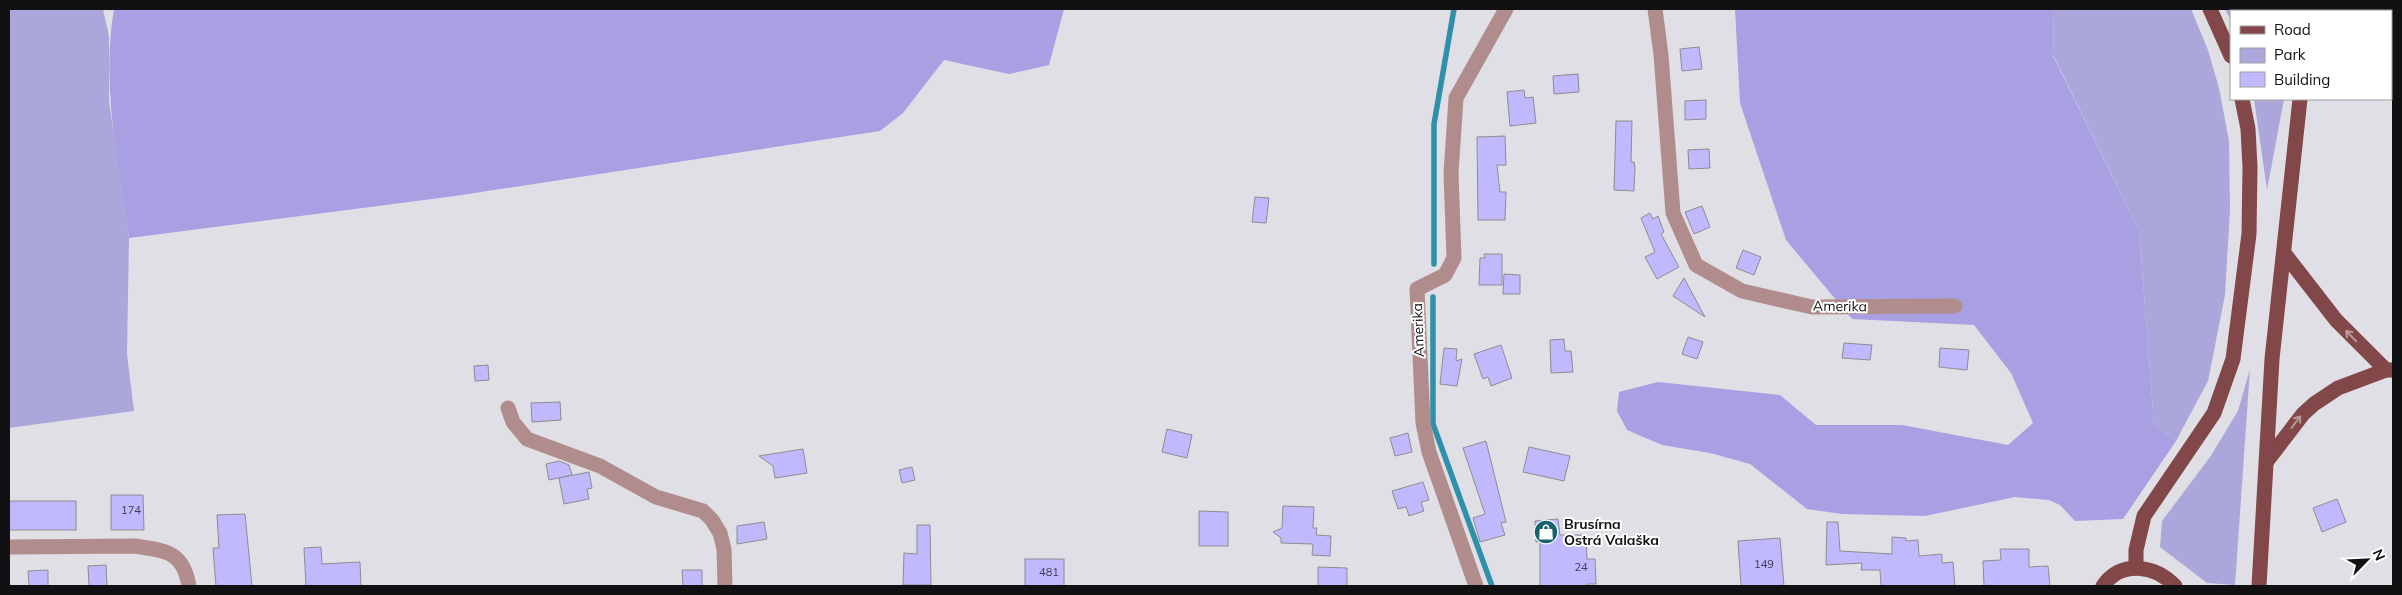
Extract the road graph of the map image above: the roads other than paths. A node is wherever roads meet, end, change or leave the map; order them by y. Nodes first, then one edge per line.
1 (1506, 9) edge
2 (1655, 9) edge
3 (2210, 9) edge
4 (2230, 54) edge
5 (2242, 100) edge
6 (2300, 100) edge
7 (2284, 253) junction
8 (1955, 306) dead end
9 (2390, 370) edge
10 (508, 408) dead end
11 (2267, 461) junction
12 (9, 547) edge
13 (2136, 568) junction
14 (189, 586) edge
15 (725, 586) edge
16 (1476, 586) edge
17 (2103, 586) edge
18 (2175, 586) edge
19 (2259, 586) edge

1 - 16 street, Amerika
2 - 8 street, Amerika
3 - 4 main road
5 - 13 main road
6 - 7 main road
9 -> 7 main road
7 - 11 main road
11 -> 9 main road
10 - 15 street
11 - 19 main road
12 - 14 street
13 - 17 main road
13 - 18 main road

